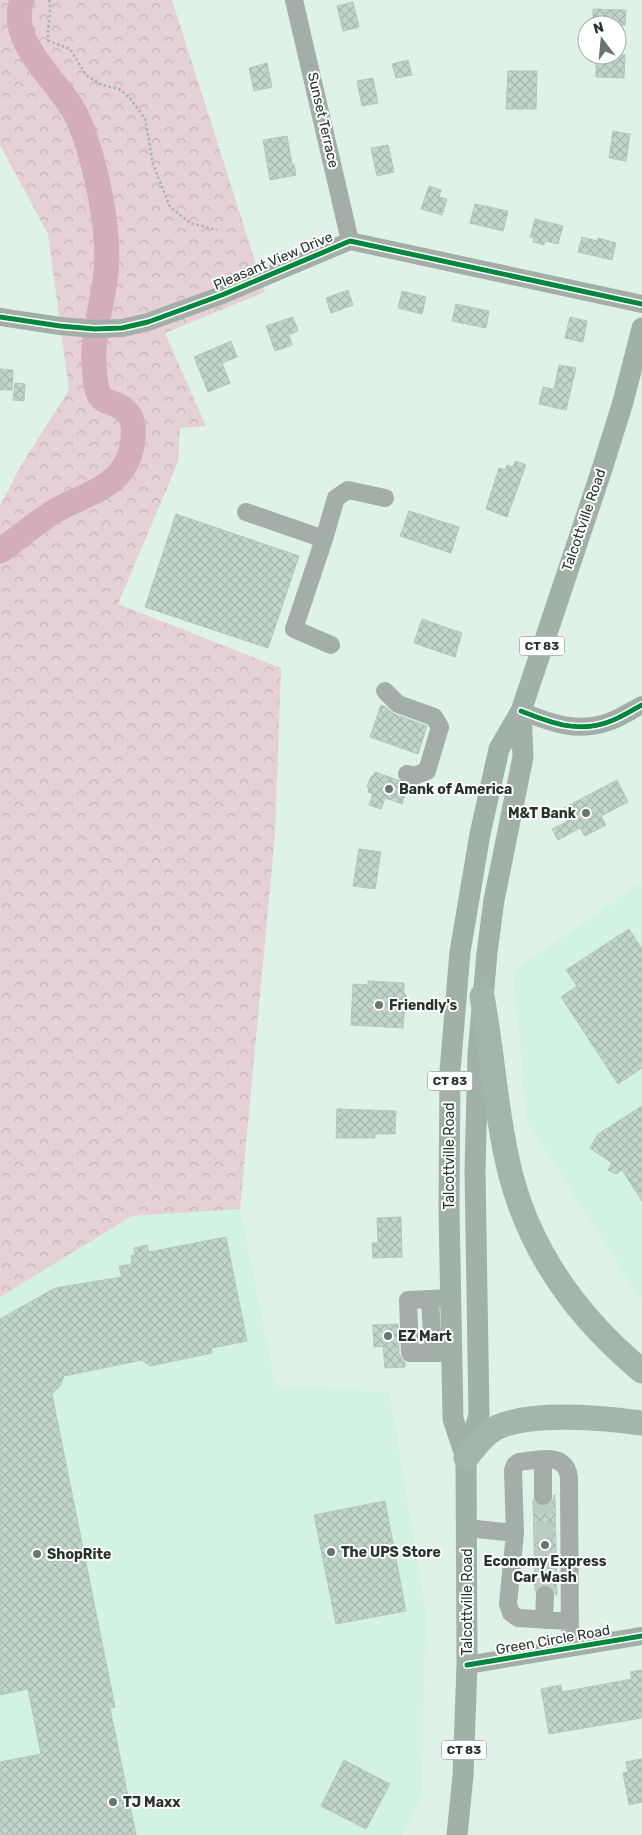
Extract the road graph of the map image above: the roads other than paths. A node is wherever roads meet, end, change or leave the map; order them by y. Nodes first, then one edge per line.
1 (294, 0) edge
2 (350, 241) junction
3 (642, 304) edge
4 (0, 317) edge
5 (642, 328) edge
6 (386, 498) dead end
7 (246, 512) dead end
8 (324, 539) junction
9 (331, 646) dead end
10 (385, 691) dead end
11 (642, 705) edge
12 (521, 711) junction
13 (407, 774) dead end
14 (482, 996) junction
15 (449, 1100) junction
16 (476, 1118) junction
17 (440, 1298) junction
18 (442, 1353) junction
19 (642, 1371) edge
20 (452, 1387) junction
21 (479, 1395) junction
22 (642, 1423) edge
23 (466, 1458) junction
24 (543, 1460) junction
25 (543, 1496) tunnel mouth
26 (467, 1528) junction
27 (514, 1533) junction
28 (546, 1595) tunnel mouth
29 (544, 1620) junction
30 (570, 1621) junction
31 (642, 1636) edge
32 (570, 1648) junction
33 (467, 1665) junction
34 (457, 1835) edge

1 - 2 street, Sunset Terrace
2 - 3 street, Pleasant View Drive
2 - 4 street, Pleasant View Drive
5 - 12 main road, Talcottville Road / CT 83
6 - 8 street
7 - 8 street
8 - 9 street
10 - 13 street
11 - 12 street
12 - 14 main road, Talcottville Road / CT 83
12 - 15 main road, Talcottville Road / CT 83
14 - 16 main road, Talcottville Road / CT 83
14 - 19 highway
15 - 16 main road
15 - 17 main road, Talcottville Road / CT 83
16 - 21 main road, Talcottville Road / CT 83
17 - 18 main road, Talcottville Road / CT 83
17 - 18 street
18 - 20 main road, Talcottville Road / CT 83
20 - 21 main road
20 - 23 main road, Talcottville Road / CT 83
21 - 23 main road, Talcottville Road / CT 83
22 - 23 highway
23 - 26 main road, Talcottville Road / CT 83
24 - 25 street
24 - 27 street
24 - 30 street
26 - 27 street
26 - 33 main road, Talcottville Road / CT 83
27 - 29 street
28 - 29 street
29 - 30 street
30 - 32 street
31 - 32 street, Green Circle Road
32 - 33 street, Green Circle Road
33 - 34 main road, Talcottville Road / CT 83

